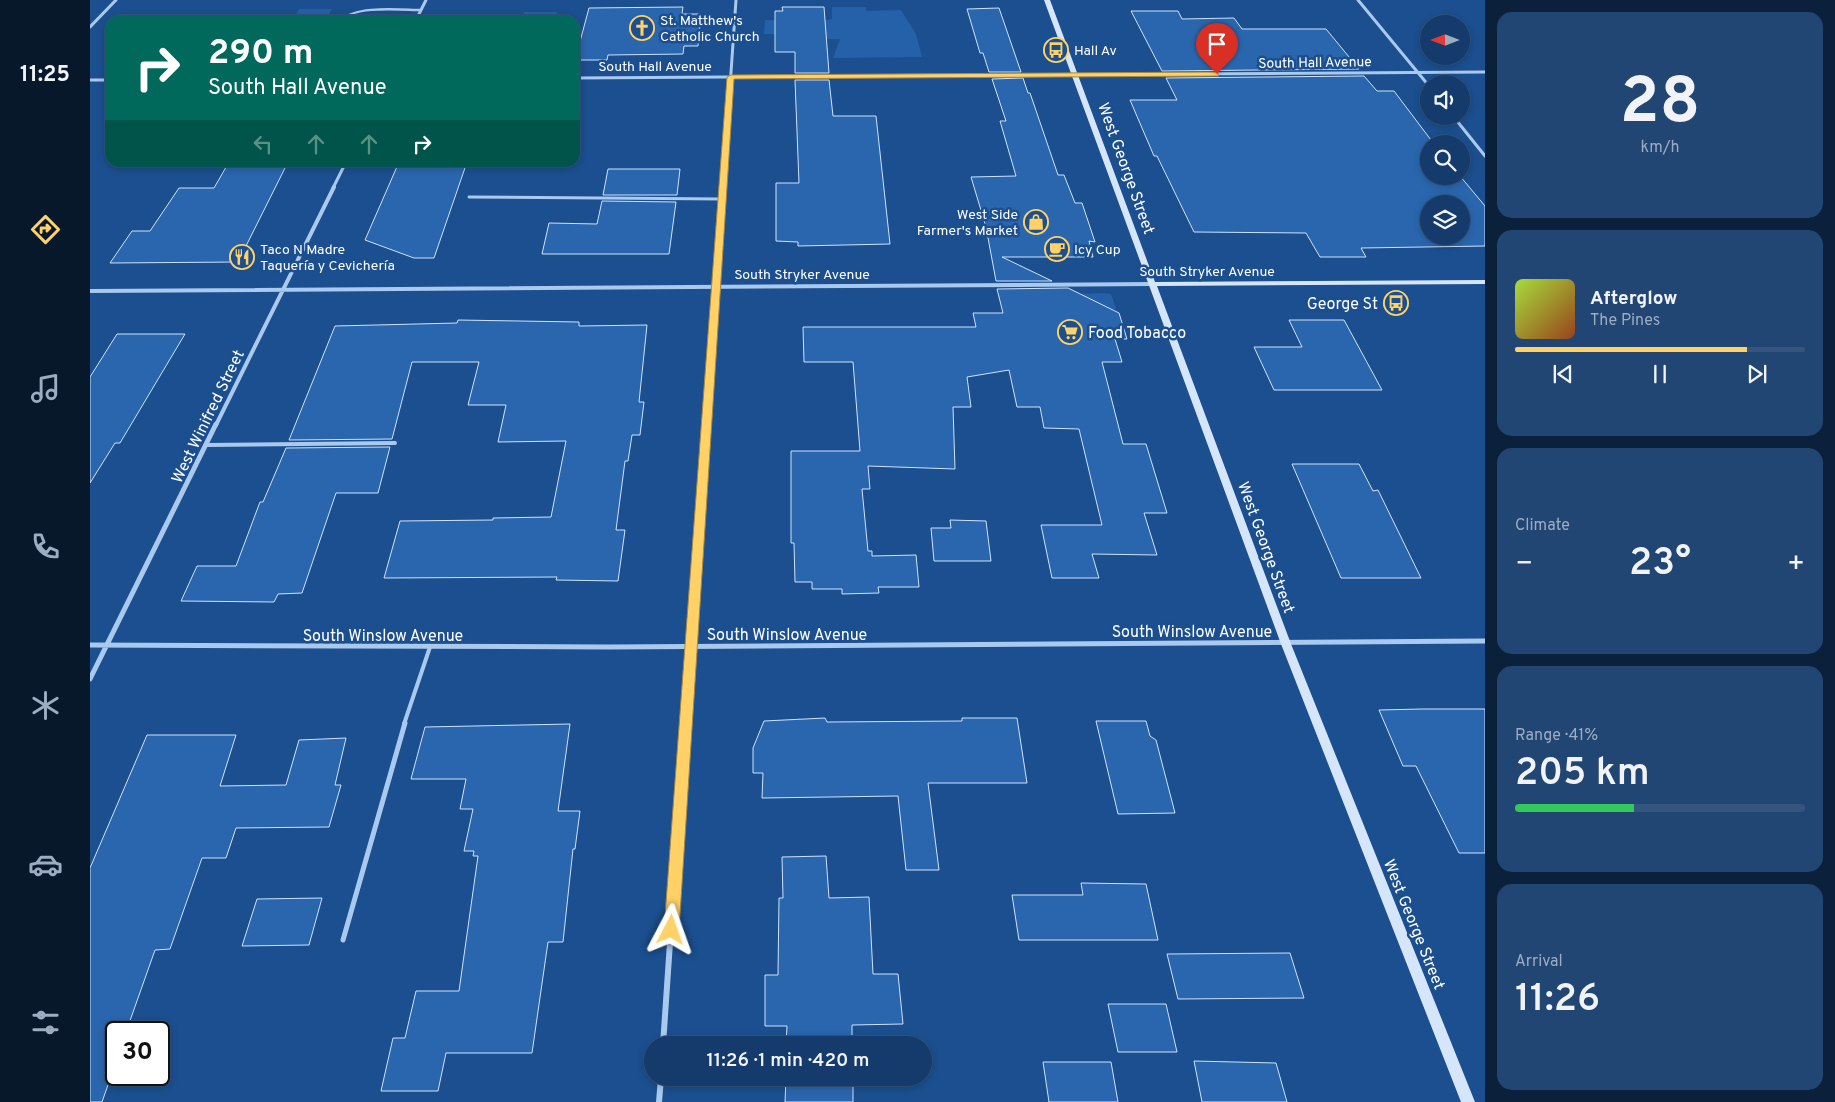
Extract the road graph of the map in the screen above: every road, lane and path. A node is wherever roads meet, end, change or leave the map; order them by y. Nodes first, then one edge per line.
1 (116, 0) edge
2 (426, 0) edge
3 (736, 0) edge
4 (1047, 0) edge
5 (1358, 0) edge
6 (421, 10) junction
7 (350, 15) edge
8 (418, 15) edge
9 (90, 27) edge
10 (1485, 72) edge
11 (1418, 73) junction
12 (1420, 75) edge
13 (1076, 76) junction
14 (731, 77) junction
15 (580, 78) edge
16 (90, 80) edge
17 (105, 80) edge
18 (1460, 125) edge
19 (1485, 156) edge
20 (344, 167) edge
21 (469, 197) dead end
22 (722, 199) junction
23 (1485, 282) edge
24 (1153, 284) junction
25 (716, 288) junction
26 (285, 290) junction
27 (90, 291) edge
28 (394, 443) dead end
29 (207, 445) junction
30 (1485, 641) edge
31 (1286, 644) junction
32 (90, 645) edge
33 (107, 646) junction
34 (690, 646) junction
35 (430, 648) junction
36 (90, 679) edge
37 (343, 940) dead end
38 (664, 1036) edge
39 (660, 1086) edge
40 (659, 1102) edge
41 (1468, 1102) edge

1 - 9 street
2 - 6 street
3 - 14 street
4 - 13 street, West George Street
5 - 11 street
6 - 7 lane
6 - 8 street
10 - 11 street, South Hall Avenue
11 - 12 street
11 - 13 street, South Hall Avenue
13 - 14 street, South Hall Avenue
13 - 24 street, West George Street
14 - 15 street, South Hall Avenue
14 - 22 street
16 - 17 street
18 - 19 street
20 - 26 street, West Winifred Street
21 - 22 lane
22 - 25 street
23 - 24 street, South Stryker Avenue
24 - 25 street, South Stryker Avenue
24 - 31 street, West George Street
25 - 26 street, South Stryker Avenue
25 - 34 street
26 - 27 street, South Stryker Avenue
26 - 29 street, West Winifred Street
28 - 29 lane
29 - 33 street, West Winifred Street
30 - 31 street, South Winslow Avenue
31 - 34 street, South Winslow Avenue
31 - 41 street, West George Street
32 - 33 street, South Winslow Avenue
33 - 35 street, South Winslow Avenue
33 - 36 street, West Winifred Street
34 - 35 street, South Winslow Avenue
34 - 38 street
35 - 37 lane
39 - 40 street

